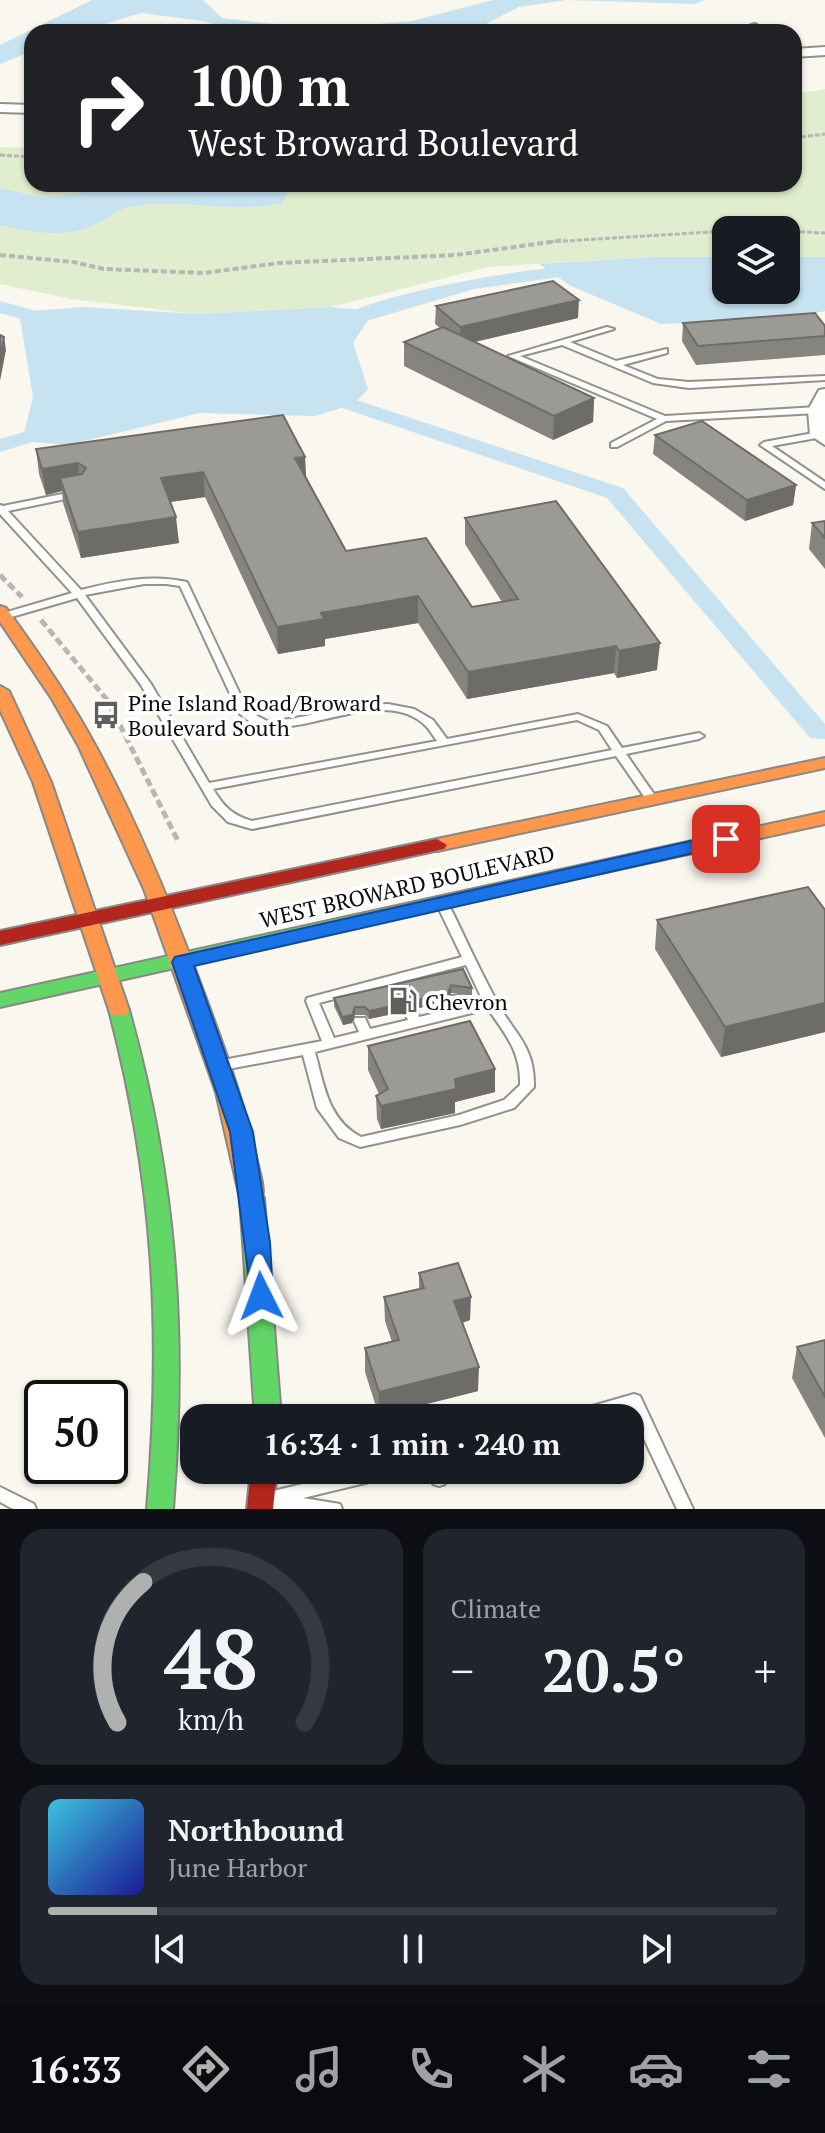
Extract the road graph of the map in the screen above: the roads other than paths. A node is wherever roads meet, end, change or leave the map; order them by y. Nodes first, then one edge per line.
1 (825, 51) edge
2 (802, 52) edge
3 (0, 108) edge
4 (24, 109) edge
5 (610, 329) dead end
6 (562, 342) junction
7 (664, 351) dead end
8 (615, 365) junction
9 (825, 378) edge
10 (821, 402) edge
11 (664, 419) junction
12 (822, 437) edge
13 (614, 445) dead end
14 (825, 486) edge
15 (81, 494) edge
16 (2, 509) edge
17 (79, 594) junction
18 (2, 613) edge
19 (0, 691) edge
20 (699, 736) dead end
21 (444, 743) junction
22 (617, 753) junction
23 (825, 763) edge
24 (205, 787) junction
25 (652, 800) junction
26 (825, 818) edge
27 (442, 903) junction
28 (161, 906) junction
29 (90, 921) junction
30 (0, 938) edge
31 (468, 960) junction
32 (182, 962) junction
33 (441, 966) junction
34 (107, 978) junction
35 (447, 980) edge
36 (0, 1000) edge
37 (491, 1004) junction
38 (360, 1021) dead end
39 (367, 1035) junction
40 (330, 1044) junction
41 (308, 1049) junction
42 (219, 1066) junction
43 (267, 1404) edge
44 (644, 1422) edge
45 (262, 1484) edge
46 (338, 1484) edge
47 (0, 1494) edge
48 (260, 1505) edge
49 (28, 1509) edge
50 (160, 1509) edge
51 (334, 1509) edge
52 (685, 1509) edge

1 - 2 street
3 - 4 street
5 - 6 lane
6 - 8 lane
6 - 11 lane
7 - 8 lane
8 - 9 lane
10 - 11 lane
10 - 12 street
11 - 13 lane
12 - 14 lane
15 - 16 lane
16 - 17 lane
17 - 18 lane
17 - 21 lane
17 - 24 lane
18 - 28 main road
19 - 29 main road
20 - 22 lane
21 - 22 lane
21 - 24 lane
22 - 24 lane
22 - 25 lane
23 - 25 main road, WEST BROWARD BOULEVARD
25 - 28 main road, WEST BROWARD BOULEVARD
26 - 27 main road, WEST BROWARD BOULEVARD
27 - 31 lane
27 - 32 main road, WEST BROWARD BOULEVARD
28 - 29 main road, WEST BROWARD BOULEVARD
28 - 32 main road
29 - 30 main road, WEST BROWARD BOULEVARD
29 - 34 main road
31 - 33 lane
31 - 37 lane
32 - 34 main road, WEST BROWARD BOULEVARD
32 - 42 main road
33 - 35 lane
33 - 40 lane
34 - 36 main road, WEST BROWARD BOULEVARD
34 - 50 main road
37 - 39 lane
37 - 41 lane
38 - 39 lane
39 - 40 lane
40 - 41 lane
41 - 42 lane
42 - 43 main road
44 - 52 lane
45 - 48 main road
46 - 48 lane
47 - 49 lane
48 - 51 lane

